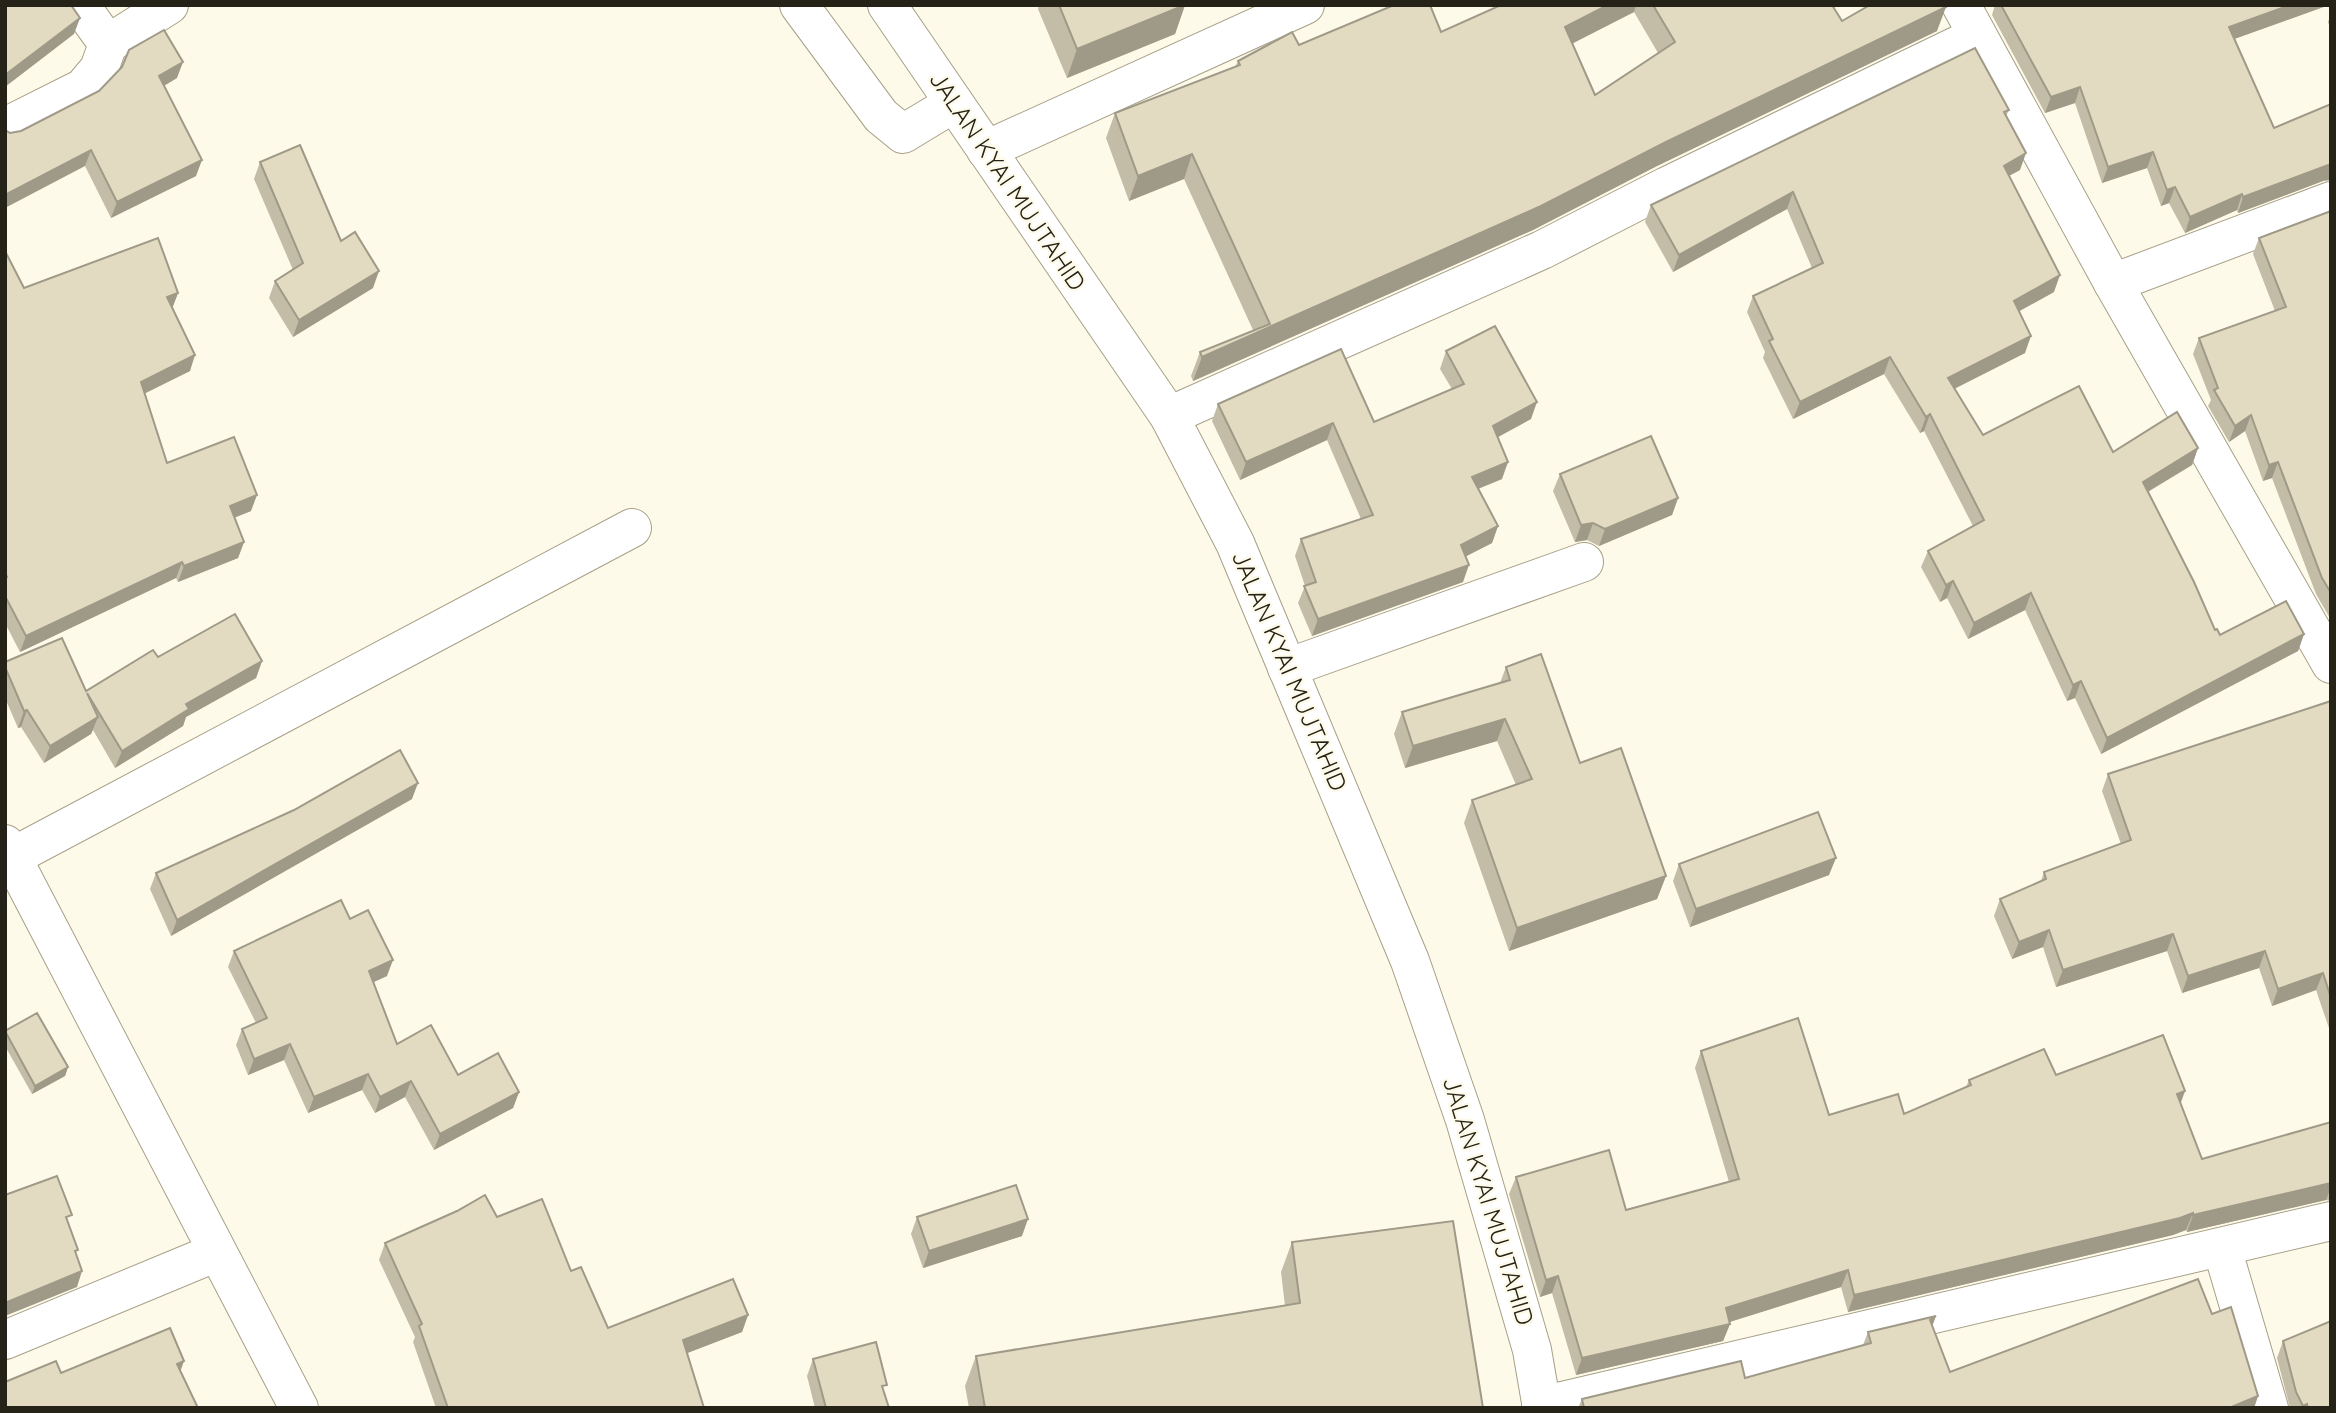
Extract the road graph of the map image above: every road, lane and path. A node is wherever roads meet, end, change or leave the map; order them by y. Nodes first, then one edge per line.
1 (80, 5) edge
2 (169, 5) edge
3 (799, 5) edge
4 (887, 5) edge
5 (1305, 5) edge
6 (1969, 20) edge
7 (108, 44) junction
8 (937, 114) junction
9 (5, 127) edge
10 (986, 150) junction
11 (2331, 201) edge
12 (2113, 283) junction
13 (1170, 416) junction
14 (632, 528) dead end
15 (1584, 562) dead end
16 (2331, 664) edge
17 (1287, 668) junction
18 (9, 850) edge
19 (2331, 1221) edge
20 (2222, 1248) junction
21 (217, 1252) junction
22 (5, 1340) edge
23 (1541, 1407) edge
24 (299, 1408) edge
25 (2269, 1408) edge

1 - 7 street
2 - 7 street
3 - 8 street
4 - 8 street, JALAN KYAI MUJTAHID
5 - 10 street
6 - 12 street
6 - 13 street
7 - 9 street
8 - 10 street, JALAN KYAI MUJTAHID
10 - 13 street, JALAN KYAI MUJTAHID
11 - 12 street
12 - 16 street
13 - 17 street, JALAN KYAI MUJTAHID
14 - 18 street
15 - 17 street
17 - 23 street, JALAN KYAI MUJTAHID
18 - 21 street
19 - 20 street
20 - 23 street
20 - 25 street
21 - 22 street
21 - 24 street

